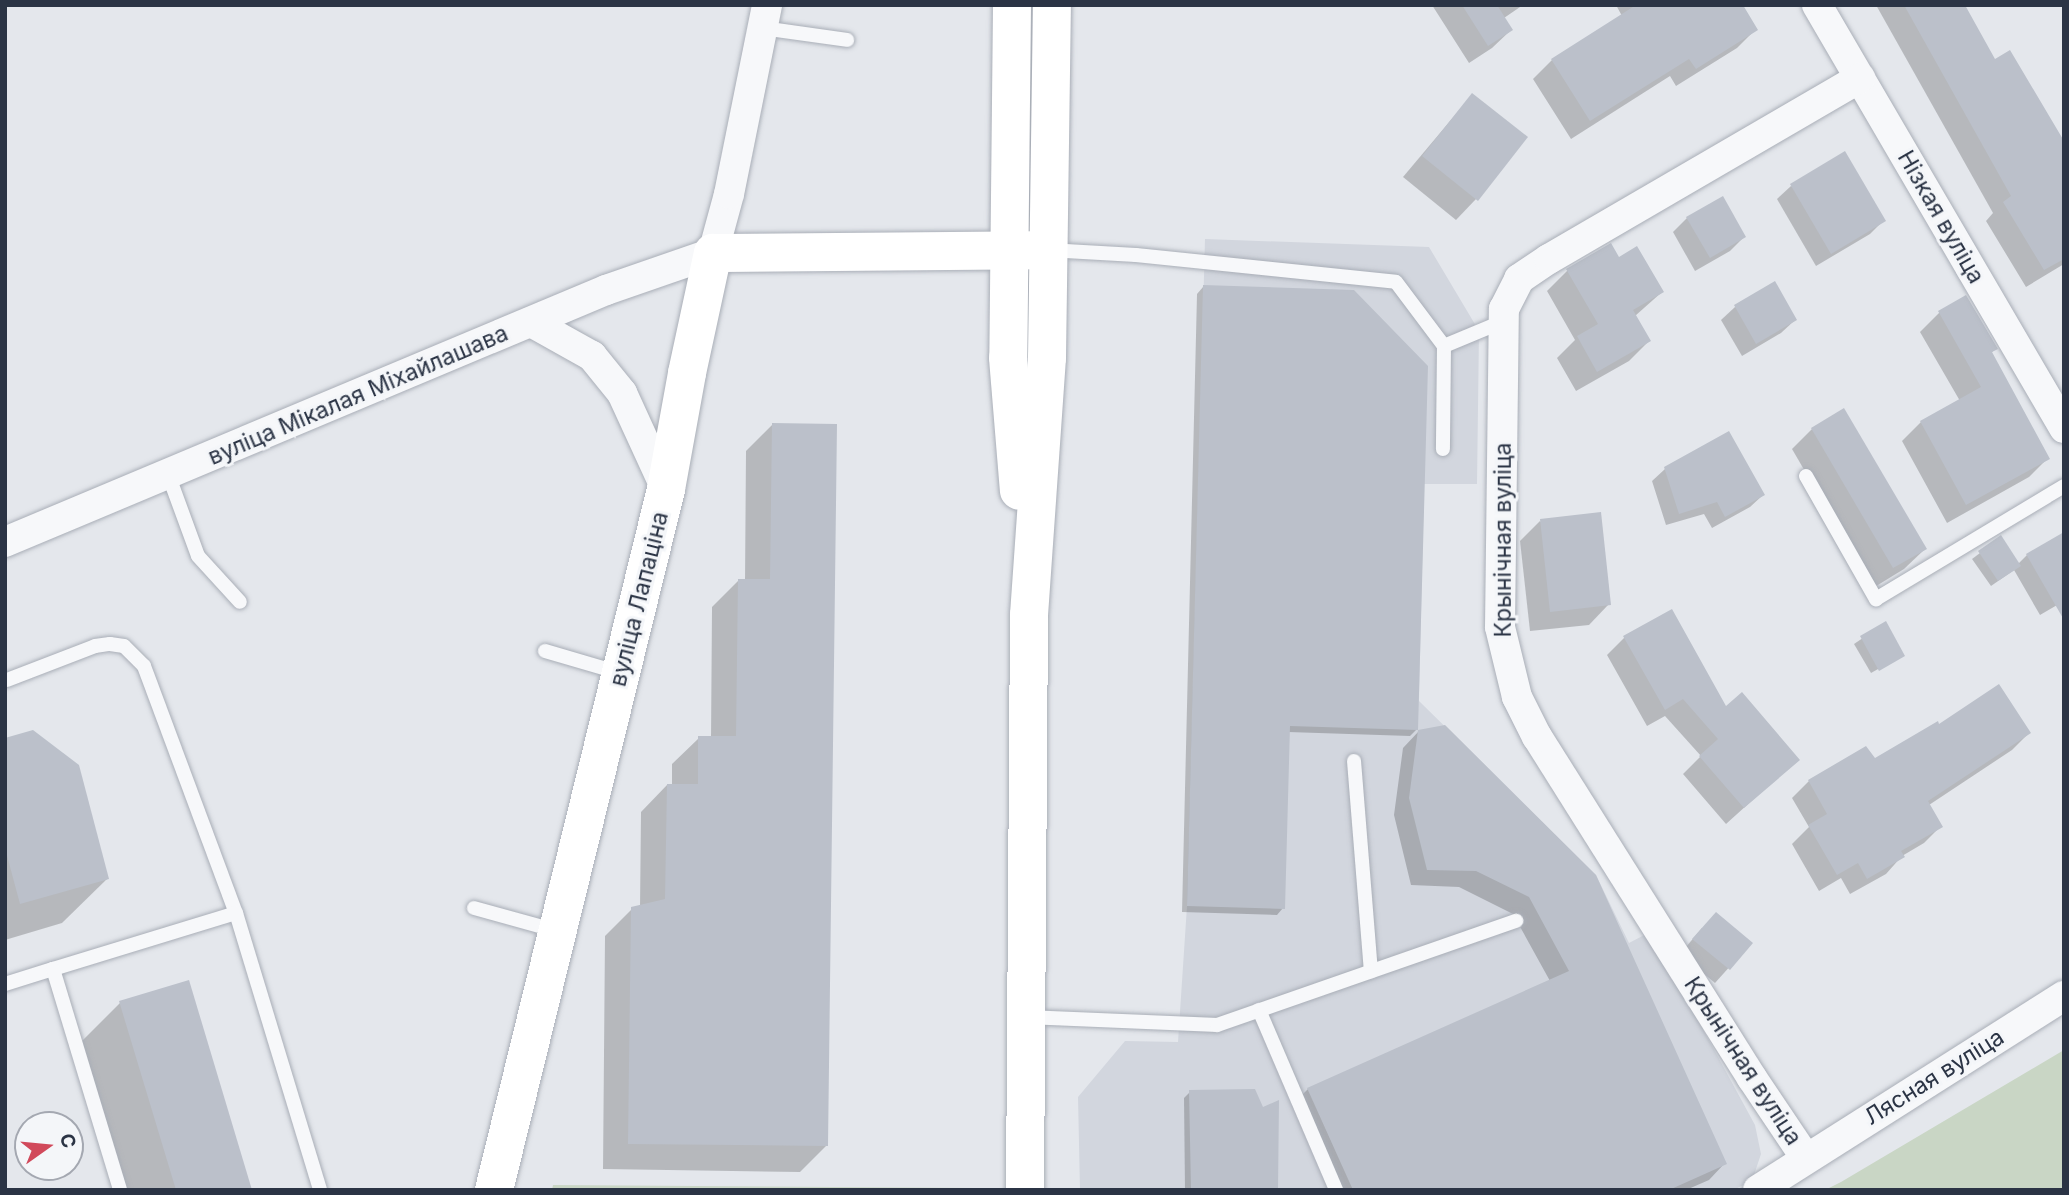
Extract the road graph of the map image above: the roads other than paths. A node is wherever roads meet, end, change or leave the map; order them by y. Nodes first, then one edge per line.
1 (1012, 5) edge
2 (1052, 5) edge
3 (1817, 5) edge
4 (764, 17) edge
5 (846, 40) dead end
6 (1860, 78) junction
7 (1009, 250) junction
8 (1047, 250) junction
9 (713, 253) junction
10 (1504, 321) junction
11 (531, 322) junction
12 (1444, 346) junction
13 (2064, 428) edge
14 (1443, 449) dead end
15 (168, 474) junction
16 (1806, 476) dead end
17 (2064, 486) edge
18 (666, 489) junction
19 (5, 542) edge
20 (240, 602) dead end
21 (1029, 615) junction
22 (545, 651) dead end
23 (621, 673) junction
24 (7, 680) dead end
25 (1354, 761) dead end
26 (474, 908) dead end
27 (236, 913) junction
28 (1516, 921) dead end
29 (559, 931) junction
30 (53, 969) junction
31 (1371, 971) junction
32 (5, 984) edge
33 (2064, 996) edge
34 (1259, 1010) junction
35 (1026, 1017) junction
36 (1805, 1157) junction
37 (120, 1190) edge
38 (320, 1190) edge
39 (494, 1190) edge
40 (1024, 1190) edge
41 (1336, 1190) edge
42 (1758, 1190) edge

1 - 7 main road
2 - 8 main road
3 - 6 street, Нізкая вуліца
4 - 5 lane
4 - 9 street, вуліца Лапаціна
6 - 10 street, Крынічная вуліца
6 - 13 street, Нізкая вуліца
7 - 8 main road
7 - 9 main road
7 - 21 main road
8 - 12 lane
8 - 21 main road
9 - 11 street, вуліца Мікалая Міхайлашава
9 - 18 main road, вуліца Лапаціна
10 - 12 lane
10 - 36 street, Крынічная вуліца
11 - 15 street, вуліца Мікалая Міхайлашава
11 - 18 street
12 - 14 lane
15 - 19 street, вуліца Мікалая Міхайлашава
15 - 20 lane
16 - 17 lane
18 - 23 main road, вуліца Лапаціна
21 - 35 main road
22 - 23 lane
23 - 29 main road, вуліца Лапаціна
24 - 27 lane
25 - 31 lane
26 - 29 lane
27 - 30 lane
27 - 38 lane
28 - 31 lane
29 - 39 main road, вуліца Лапаціна
30 - 32 lane
30 - 37 lane
31 - 34 lane
33 - 36 street, Лясная вуліца
34 - 35 lane
34 - 41 lane
35 - 40 main road
36 - 42 street, Лясная вуліца

